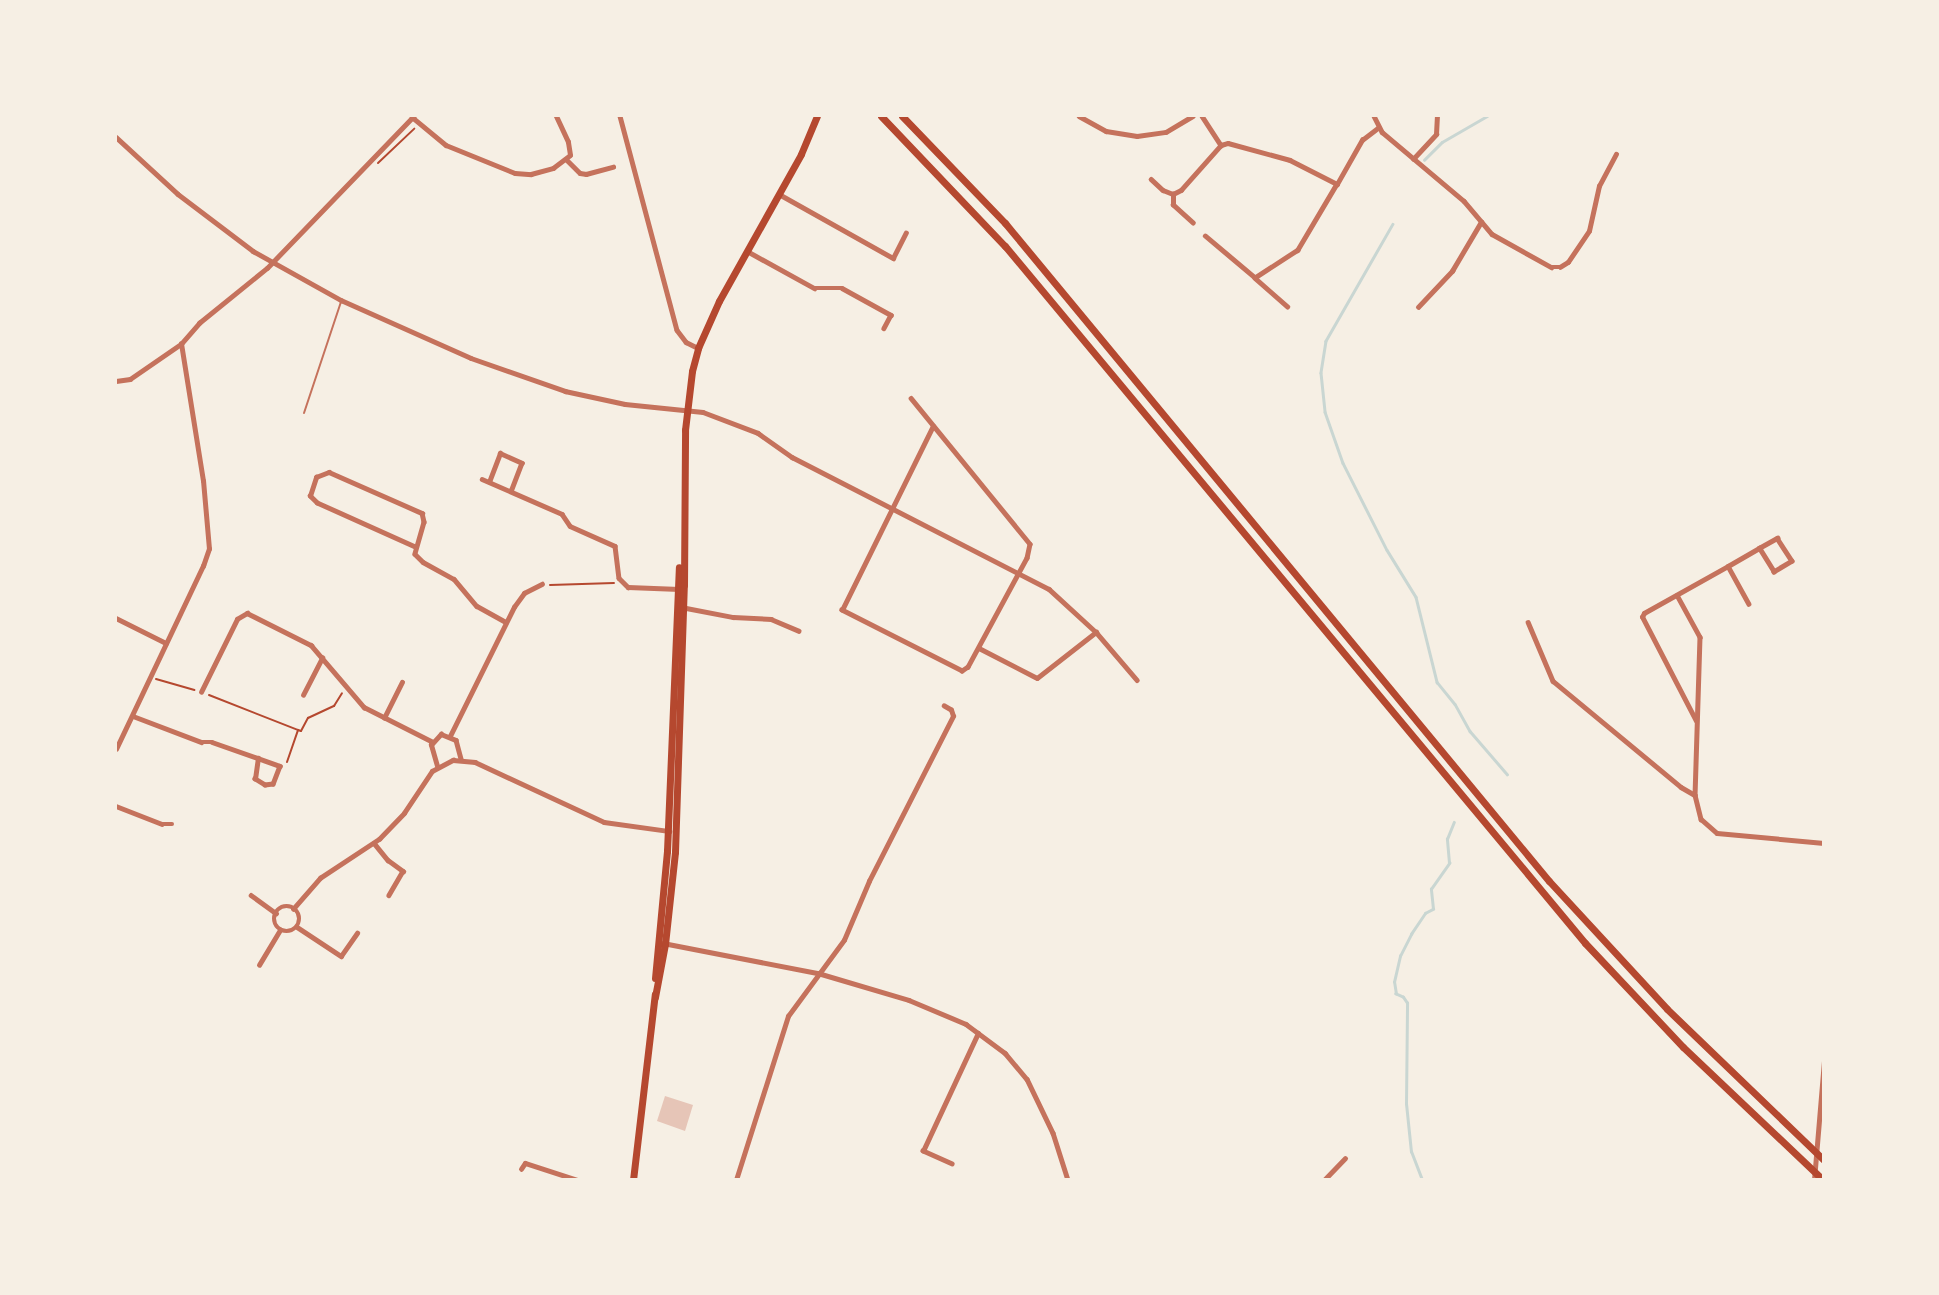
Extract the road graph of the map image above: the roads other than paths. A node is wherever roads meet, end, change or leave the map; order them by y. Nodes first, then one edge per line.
1 (413, 116) edge
2 (556, 116) edge
3 (621, 116) edge
4 (817, 116) edge
5 (881, 116) edge
6 (902, 116) edge
7 (1079, 116) edge
8 (1193, 116) edge
9 (1202, 116) edge
10 (1374, 116) edge
11 (1437, 116) edge
12 (1378, 128) junction
13 (116, 137) edge
14 (1221, 145) junction
15 (1616, 154) dead end
16 (1413, 159) junction
17 (567, 160) junction
18 (613, 167) dead end
19 (1151, 180) dead end
20 (1337, 184) junction
21 (778, 194) junction
22 (1173, 194) junction
23 (1481, 222) junction
24 (1193, 223) dead end
25 (906, 233) dead end
26 (1205, 236) dead end
27 (746, 250) junction
28 (272, 263) junction
29 (1255, 278) junction
30 (341, 300) junction
31 (1287, 306) dead end
32 (1418, 307) dead end
33 (884, 328) dead end
34 (181, 344) junction
35 (698, 348) junction
36 (116, 381) edge
37 (911, 398) dead end
38 (687, 411) junction
39 (304, 414) dead end
40 (933, 426) junction
41 (482, 479) dead end
42 (489, 482) junction
43 (511, 491) junction
44 (891, 507) junction
45 (415, 547) junction
46 (1759, 548) junction
47 (1728, 566) junction
48 (1018, 572) junction
49 (542, 584) road end
50 (681, 589) junction
51 (1676, 595) junction
52 (1749, 604) dead end
53 (680, 607) junction
54 (116, 618) edge
55 (506, 622) junction
56 (1528, 622) dead end
57 (799, 631) dead end
58 (1096, 632) junction
59 (166, 643) junction
60 (979, 648) junction
61 (322, 658) junction
62 (1138, 680) dead end
63 (402, 681) dead end
64 (201, 692) road end
65 (303, 695) dead end
66 (944, 706) dead end
67 (133, 716) junction
68 (384, 718) junction
69 (1696, 721) junction
70 (450, 736) junction
71 (433, 741) junction
72 (116, 749) edge
73 (258, 758) junction
74 (461, 759) junction
75 (437, 766) junction
76 (1695, 794) junction
77 (116, 806) edge
78 (172, 824) dead end
79 (667, 831) junction
80 (676, 833) junction
81 (374, 843) junction
82 (1824, 844) edge
83 (251, 895) dead end
84 (389, 895) dead end
85 (293, 909) junction
86 (276, 913) junction
87 (297, 927) junction
88 (280, 930) junction
89 (357, 933) dead end
90 (662, 943) junction
91 (258, 965) dead end
92 (818, 973) junction
93 (978, 1033) junction
94 (1824, 1061) edge
95 (1345, 1158) dead end
96 (1824, 1160) edge
97 (952, 1164) dead end
98 (521, 1169) dead end
99 (578, 1180) edge
100 (633, 1180) edge
101 (736, 1180) edge
102 (1068, 1180) edge
103 (1324, 1180) edge
104 (1814, 1180) edge
105 (1822, 1180) edge

1 - 17 street
1 - 28 street
2 - 17 street
3 - 35 street
4 - 21 main road
5 - 105 main road
6 - 96 main road
7 - 8 street
9 - 14 street
10 - 12 street
11 - 16 street
12 - 16 street
12 - 20 street
13 - 28 street
14 - 20 street
14 - 22 street
15 - 23 street
16 - 23 street
17 - 18 street
19 - 22 street
20 - 29 street
21 - 25 street
21 - 27 main road
22 - 24 street
23 - 32 street
26 - 29 street
27 - 33 street
27 - 35 main road
28 - 30 street
28 - 34 street
29 - 31 street
30 - 38 street
30 - 39 lane
34 - 36 street
34 - 59 street
35 - 38 main road
37 - 40 street
38 - 44 street
38 - 50 main road
40 - 44 street
40 - 48 street
41 - 42 street
42 - 43 street
42 - 43 street
43 - 50 street
44 - 48 street
44 - 60 street
45 - 45 street
45 - 55 street
46 - 46 street
46 - 47 street
47 - 51 street
47 - 52 street
48 - 58 street
48 - 60 street
49 - 55 street
50 - 53 main road
51 - 69 street
51 - 69 street
53 - 57 street
53 - 79 main road
53 - 80 main road
54 - 59 street
55 - 70 street
56 - 76 street
58 - 60 street
58 - 62 street
59 - 67 street
61 - 64 street
61 - 65 street
61 - 68 street
63 - 68 street
66 - 92 street
67 - 72 street
67 - 73 street
68 - 71 street
69 - 76 street
70 - 71 street
70 - 74 street
71 - 75 street
73 - 73 street
74 - 75 street
74 - 79 street
75 - 81 street
76 - 82 street
77 - 78 street
79 - 80 street
79 - 90 main road
80 - 90 main road
81 - 84 street
81 - 85 street
83 - 86 street
85 - 86 street
85 - 87 street
86 - 88 street
87 - 88 street
87 - 89 street
88 - 91 street
90 - 92 street
90 - 100 main road
92 - 93 street
92 - 101 street
93 - 97 street
93 - 102 street
94 - 104 street
95 - 103 street
98 - 99 street

